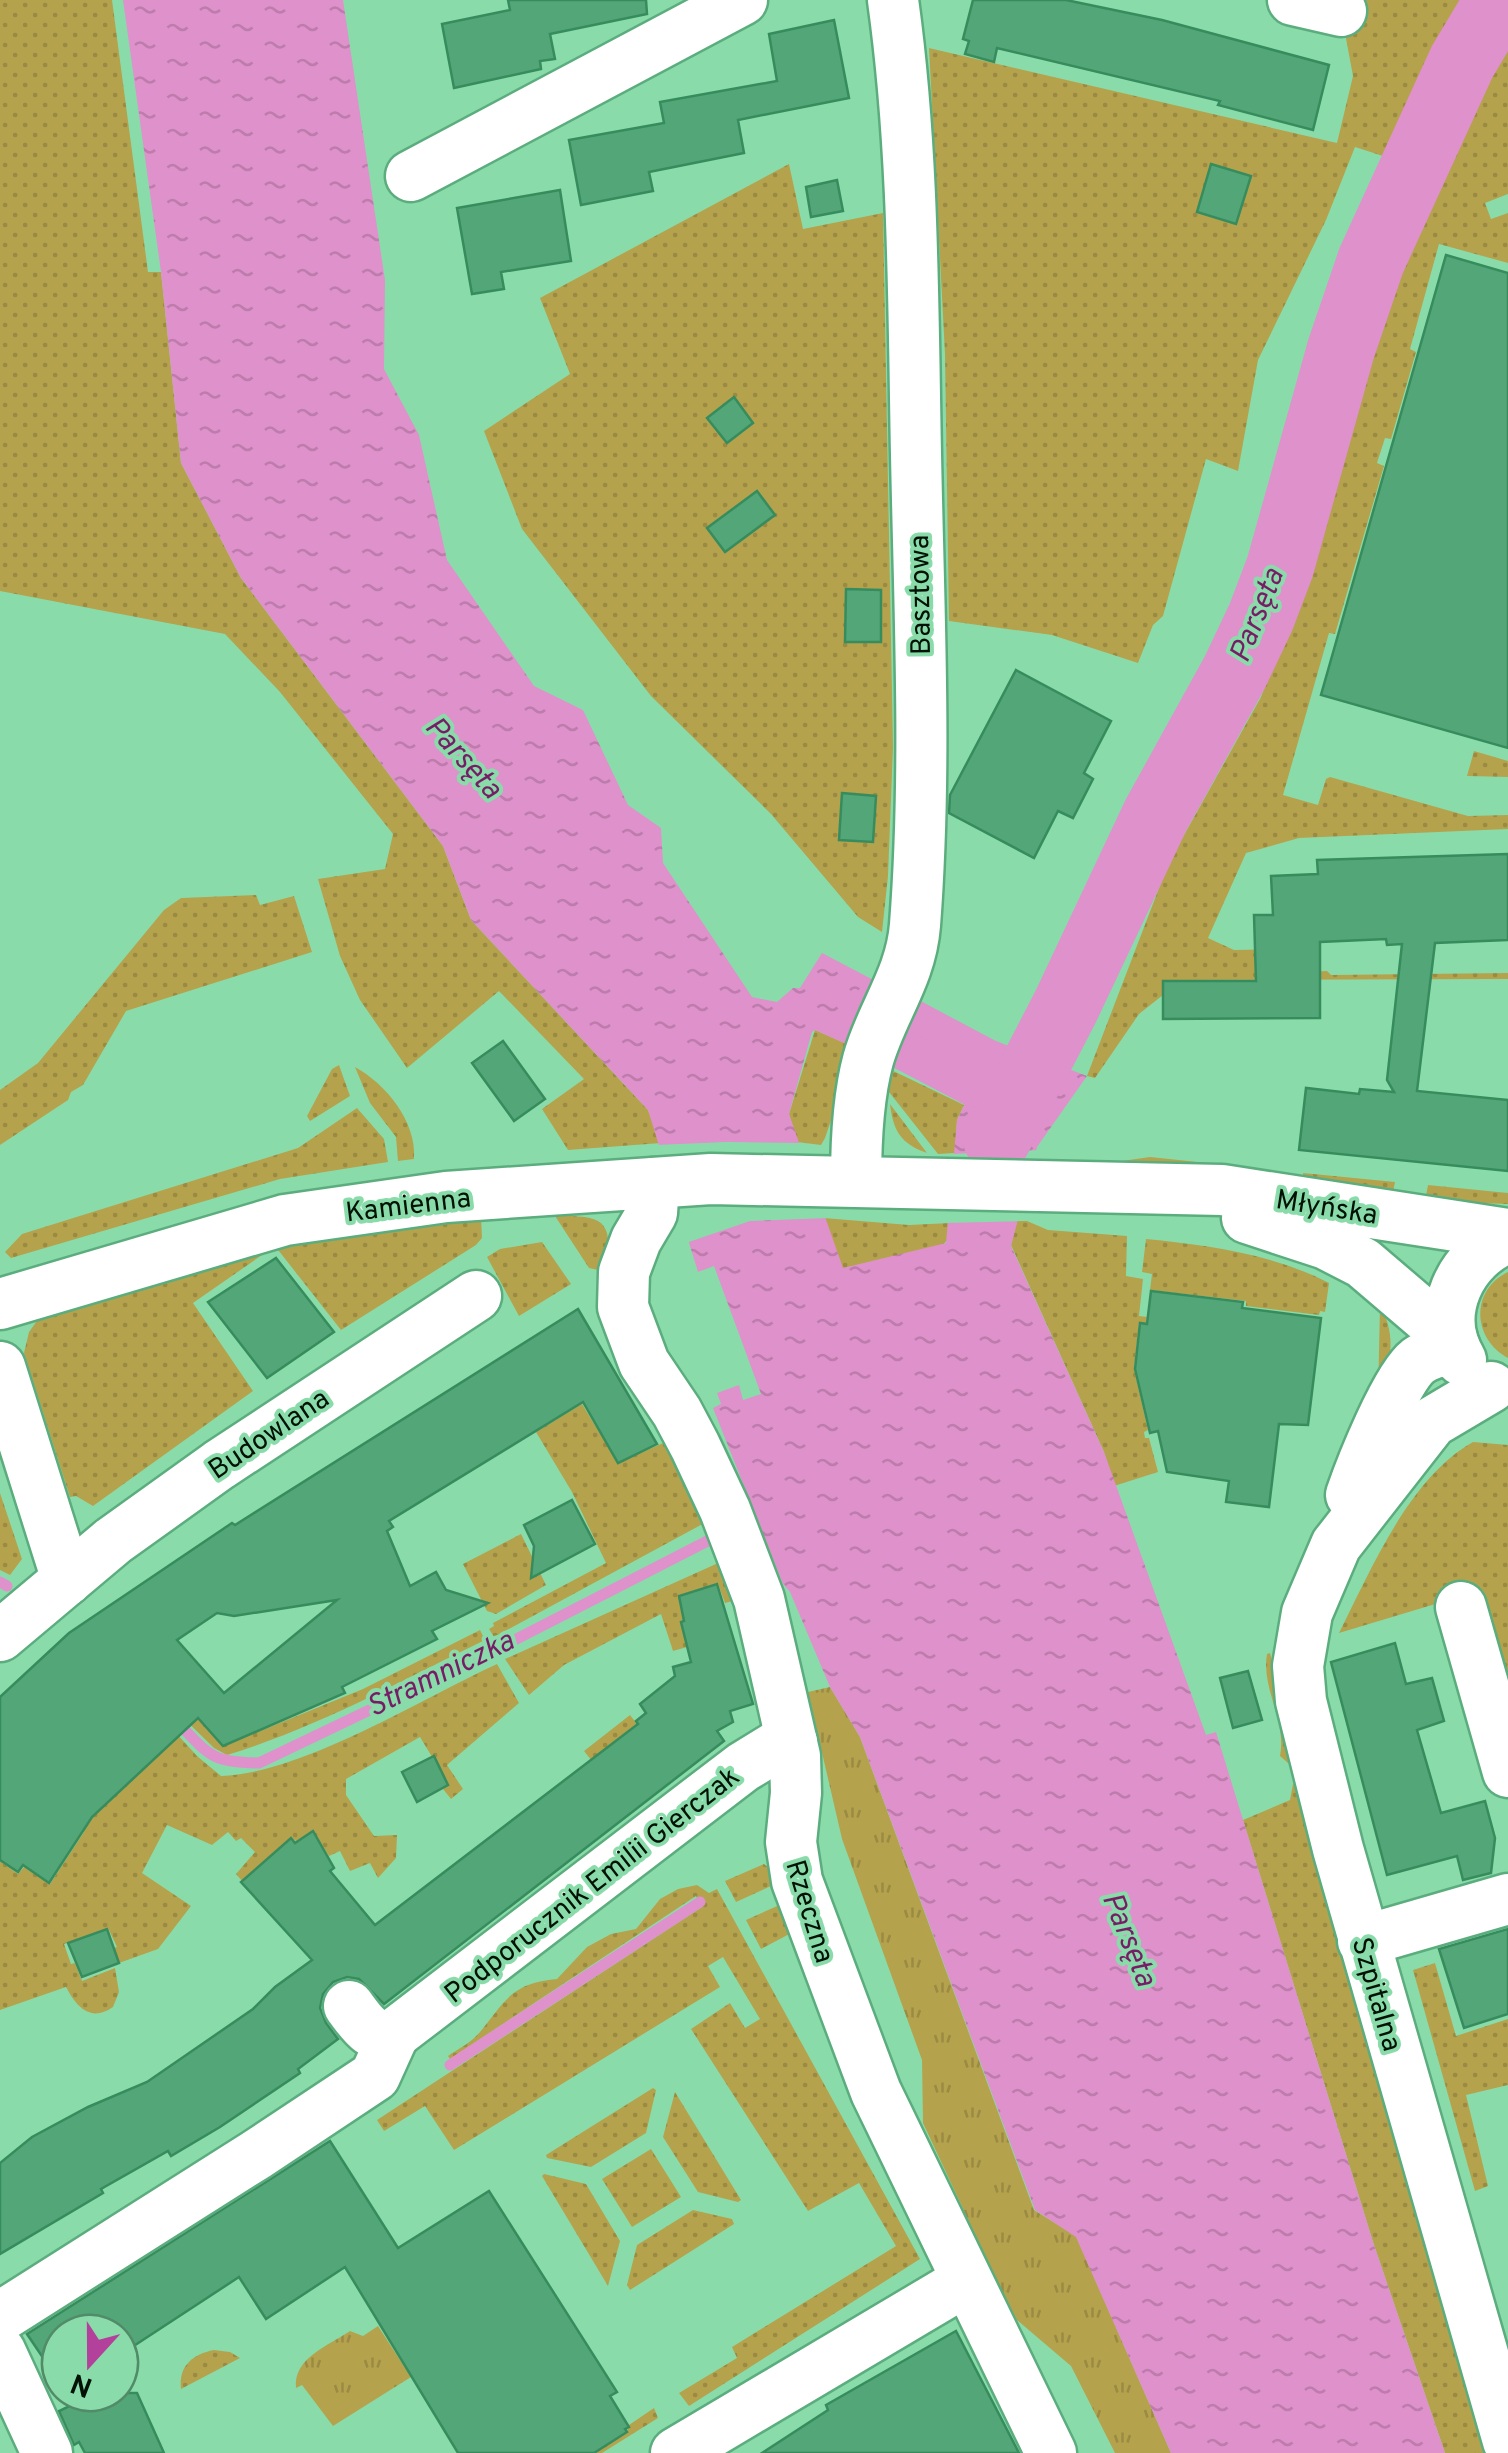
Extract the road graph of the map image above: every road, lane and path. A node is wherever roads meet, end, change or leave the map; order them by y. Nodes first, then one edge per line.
1 (742, 0) edge
2 (893, 0) edge
3 (1293, 0) edge
4 (1341, 11) dead end
5 (411, 176) dead end
6 (842, 1180) junction
7 (655, 1182) junction
8 (1146, 1190) junction
9 (1508, 1236) edge
10 (476, 1296) dead end
11 (0, 1304) edge
12 (1454, 1344) junction
13 (0, 1367) edge
14 (1499, 1390) edge
15 (1336, 1545) junction
16 (66, 1580) junction
17 (1461, 1608) dead end
18 (0, 1636) edge
19 (792, 1742) junction
20 (1508, 1772) edge
21 (1508, 1899) edge
22 (1363, 1941) junction
23 (349, 2006) dead end
24 (389, 2044) junction
25 (966, 2281) junction
26 (0, 2317) edge
27 (0, 2351) edge
28 (1508, 2441) edge
29 (39, 2447) edge
30 (690, 2450) edge
31 (1051, 2453) edge

1 - 5 street
2 - 6 street, Basztowa
3 - 4 street
6 - 7 street, Kamienna
6 - 8 street, Młyńska
7 - 11 street, Kamienna
7 - 19 street, Rzeczna
8 - 9 street, Młyńska
8 - 12 street, Młyńska
9 - 12 street
10 - 16 street, Budowlana
12 - 14 street, Młyńska
12 - 15 street, Szpitalna
13 - 16 street
14 - 15 street, Szpitalna
15 - 22 street, Szpitalna
16 - 18 street, Budowlana
17 - 20 street
19 - 24 street, Podporucznik Emilii Gierczak
19 - 25 street, Rzeczna
21 - 22 street
22 - 28 street, Szpitalna
23 - 24 street
24 - 26 street, Podporucznik Emilii Gierczak
25 - 30 street
25 - 31 street, Rzeczna
27 - 29 street

